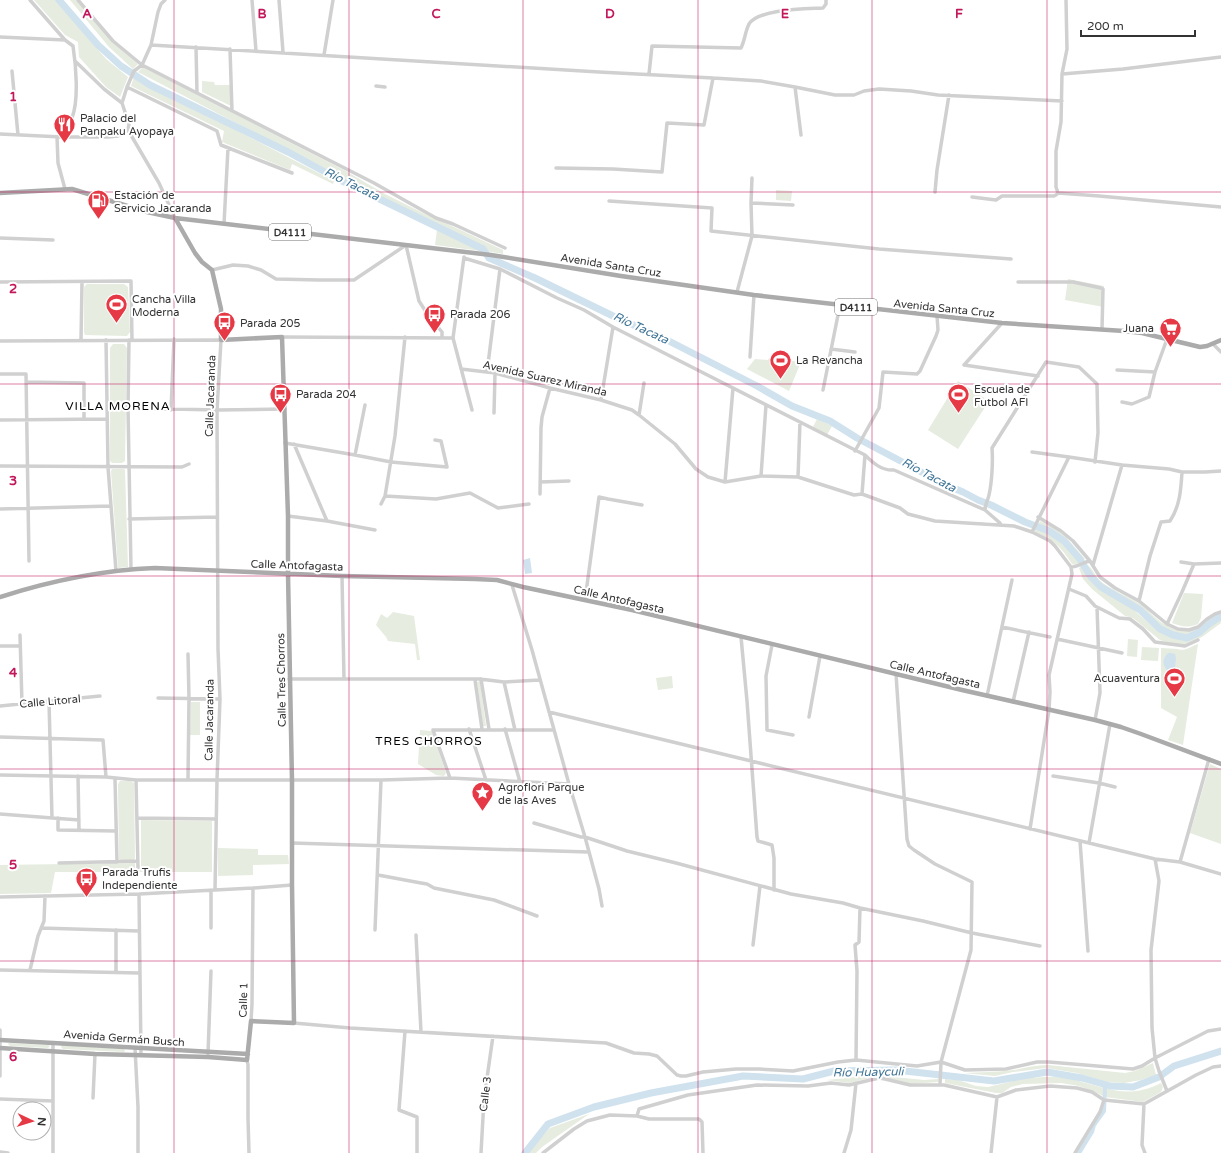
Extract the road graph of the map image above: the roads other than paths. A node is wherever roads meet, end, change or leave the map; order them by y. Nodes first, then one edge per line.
1 (30, 0) edge
2 (78, 0) edge
3 (165, 0) edge
4 (252, 0) edge
5 (279, 0) edge
6 (333, 0) edge
7 (826, 0) edge
8 (1066, 0) edge
9 (0, 37) edge
10 (65, 40) junction
11 (152, 45) junction
12 (196, 47) junction
13 (230, 49) junction
14 (256, 51) junction
15 (283, 52) junction
16 (324, 55) junction
17 (1221, 57) edge
18 (75, 61) junction
19 (142, 65) junction
20 (12, 71) dead end
21 (650, 74) junction
22 (1062, 74) junction
23 (713, 78) junction
24 (376, 86) dead end
25 (127, 87) junction
26 (385, 87) dead end
27 (795, 87) junction
28 (197, 93) junction
29 (949, 95) junction
30 (1062, 101) junction
31 (122, 103) junction
32 (232, 111) junction
33 (128, 130) junction
34 (0, 134) edge
35 (18, 135) junction
36 (801, 135) dead end
37 (57, 137) junction
38 (62, 137) junction
39 (228, 148) junction
40 (556, 168) dead end
41 (292, 173) dead end
42 (752, 178) dead end
43 (65, 189) junction
44 (935, 192) dead end
45 (0, 193) edge
46 (1058, 193) junction
47 (972, 197) dead end
48 (609, 201) dead end
49 (751, 203) junction
50 (793, 205) dead end
51 (1221, 207) edge
52 (175, 218) junction
53 (224, 224) junction
54 (752, 236) junction
55 (0, 238) edge
56 (53, 240) dead end
57 (406, 245) junction
58 (505, 248) dead end
59 (465, 252) junction
60 (464, 258) junction
61 (1011, 259) dead end
62 (500, 269) junction
63 (212, 270) junction
64 (0, 282) edge
65 (82, 282) junction
66 (1018, 282) dead end
67 (736, 292) junction
68 (754, 295) junction
69 (840, 305) junction
70 (937, 316) junction
71 (1002, 323) junction
72 (613, 327) junction
73 (1102, 329) junction
74 (282, 337) junction
75 (405, 337) junction
76 (442, 338) junction
77 (453, 338) junction
78 (174, 339) junction
79 (1167, 339) junction
80 (81, 340) junction
81 (106, 340) junction
82 (131, 340) junction
83 (221, 340) junction
84 (1221, 340) edge
85 (0, 341) edge
86 (1213, 344) junction
87 (832, 349) junction
88 (855, 352) dead end
89 (1221, 352) edge
90 (750, 357) dead end
91 (461, 369) junction
92 (1117, 370) dead end
93 (486, 372) junction
94 (1156, 372) junction
95 (495, 373) junction
96 (0, 374) edge
97 (1038, 376) junction
98 (26, 382) junction
99 (644, 383) dead end
100 (550, 388) junction
101 (733, 388) junction
102 (823, 390) dead end
103 (601, 400) junction
104 (1122, 402) dead end
105 (365, 405) dead end
106 (766, 405) junction
107 (128, 408) junction
108 (285, 409) junction
109 (171, 410) junction
110 (218, 410) junction
111 (472, 410) dead end
112 (494, 413) dead end
113 (639, 415) junction
114 (107, 419) junction
115 (0, 420) edge
116 (27, 420) junction
117 (84, 420) junction
118 (800, 422) junction
119 (435, 440) dead end
120 (285, 443) junction
121 (294, 444) junction
122 (856, 451) junction
123 (1032, 452) dead end
124 (356, 455) junction
125 (865, 455) junction
126 (1068, 457) junction
127 (391, 462) junction
128 (1095, 462) junction
129 (189, 464) dead end
130 (0, 466) edge
131 (27, 466) junction
132 (128, 466) junction
133 (1122, 466) junction
134 (108, 467) junction
135 (1221, 471) edge
136 (1182, 472) junction
137 (761, 476) junction
138 (798, 477) junction
139 (569, 481) dead end
140 (540, 482) junction
141 (725, 482) junction
142 (540, 494) dead end
143 (862, 494) junction
144 (385, 496) junction
145 (381, 504) dead end
146 (529, 504) dead end
147 (642, 504) dead end
148 (111, 506) junction
149 (28, 508) junction
150 (0, 509) edge
151 (985, 510) junction
152 (288, 516) junction
153 (217, 517) junction
154 (1038, 517) junction
155 (129, 518) junction
156 (327, 521) junction
157 (1001, 524) junction
158 (375, 530) dead end
159 (1033, 530) junction
160 (29, 560) dead end
161 (1090, 561) junction
162 (1182, 562) dead end
163 (1221, 563) edge
164 (1194, 564) junction
165 (1093, 565) junction
166 (1071, 567) junction
167 (131, 569) junction
168 (116, 571) junction
169 (218, 571) junction
170 (288, 574) junction
171 (342, 576) junction
172 (1012, 580) dead end
173 (512, 585) junction
174 (1069, 589) junction
175 (0, 597) edge
176 (585, 600) junction
177 (1139, 601) junction
178 (1097, 607) junction
179 (1221, 612) edge
180 (1167, 624) junction
181 (1002, 627) junction
182 (1029, 632) junction
183 (20, 635) dead end
184 (741, 637) junction
185 (1050, 637) dead end
186 (1057, 639) junction
187 (1198, 640) dead end
188 (772, 644) junction
189 (0, 646) edge
190 (20, 646) junction
191 (1099, 648) junction
192 (1122, 653) dead end
193 (188, 654) dead end
194 (820, 656) junction
195 (896, 674) junction
196 (289, 679) junction
197 (344, 679) junction
198 (475, 680) junction
199 (481, 680) junction
200 (540, 680) junction
201 (504, 682) junction
202 (100, 696) dead end
203 (986, 696) junction
204 (158, 698) dead end
205 (189, 699) junction
206 (220, 699) junction
207 (49, 702) junction
208 (1013, 702) junction
209 (22, 704) junction
210 (0, 706) edge
211 (1049, 710) junction
212 (549, 712) junction
213 (809, 717) dead end
214 (1095, 720) junction
215 (1110, 724) junction
216 (469, 729) junction
217 (482, 729) junction
218 (489, 729) junction
219 (505, 729) junction
220 (514, 730) junction
221 (554, 730) junction
222 (792, 735) dead end
223 (0, 737) edge
224 (50, 738) junction
225 (1209, 759) junction
226 (752, 761) junction
227 (1221, 764) edge
228 (0, 775) edge
229 (51, 776) junction
230 (78, 776) junction
231 (1053, 776) dead end
232 (106, 777) junction
233 (450, 778) junction
234 (115, 779) junction
235 (188, 779) junction
236 (136, 780) junction
237 (217, 780) junction
238 (381, 780) junction
239 (486, 780) junction
240 (292, 781) junction
241 (520, 782) junction
242 (1099, 783) junction
243 (569, 784) junction
244 (1115, 787) dead end
245 (905, 798) junction
246 (0, 814) edge
247 (52, 818) junction
248 (58, 818) junction
249 (137, 818) junction
250 (216, 819) junction
251 (79, 820) junction
252 (534, 823) dead end
253 (1030, 829) junction
254 (79, 830) junction
255 (116, 831) junction
256 (585, 837) junction
257 (1080, 841) junction
258 (292, 843) junction
259 (1089, 843) junction
260 (379, 845) junction
261 (588, 852) junction
262 (1155, 859) junction
263 (138, 861) junction
264 (117, 862) junction
265 (1180, 862) junction
266 (59, 863) dead end
267 (138, 868) dead end
268 (1221, 874) edge
269 (378, 875) junction
270 (292, 885) junction
271 (760, 886) junction
272 (253, 888) junction
273 (213, 890) junction
274 (774, 890) junction
275 (139, 894) junction
276 (45, 896) junction
277 (0, 897) edge
278 (602, 906) dead end
279 (860, 908) junction
280 (537, 916) dead end
281 (41, 928) junction
282 (211, 928) dead end
283 (116, 930) junction
284 (375, 930) dead end
285 (139, 931) junction
286 (972, 933) junction
287 (416, 935) dead end
288 (754, 945) dead end
289 (1040, 946) dead end
290 (1088, 951) dead end
291 (0, 970) edge
292 (30, 970) junction
293 (211, 971) dead end
294 (116, 972) junction
295 (139, 973) junction
296 (251, 1021) junction
297 (294, 1023) junction
298 (1221, 1029) edge
299 (0, 1030) edge
300 (405, 1031) junction
301 (421, 1032) junction
302 (493, 1036) junction
303 (0, 1040) edge
304 (54, 1043) junction
305 (0, 1048) edge
306 (138, 1048) junction
307 (53, 1052) junction
308 (95, 1054) junction
309 (248, 1054) junction
310 (138, 1055) junction
311 (208, 1055) junction
312 (1155, 1058) junction
313 (247, 1060) junction
314 (856, 1060) junction
315 (941, 1064) junction
316 (1221, 1066) edge
317 (0, 1076) edge
318 (940, 1082) junction
319 (856, 1083) junction
320 (1167, 1091) junction
321 (997, 1097) junction
322 (93, 1098) dead end
323 (0, 1099) edge
324 (1104, 1100) junction
325 (53, 1101) junction
326 (1144, 1104) junction
327 (636, 1116) junction
328 (0, 1152) edge
329 (8, 1153) edge
330 (53, 1153) edge
331 (138, 1153) edge
332 (249, 1153) edge
333 (417, 1153) edge
334 (481, 1153) edge
335 (543, 1153) edge
336 (704, 1153) edge
337 (844, 1153) edge
338 (991, 1153) edge
339 (1075, 1153) edge
340 (1145, 1153) edge

1 - 10 street
2 - 19 street
3 - 11 street
4 - 14 street
5 - 15 street
6 - 16 street
7 - 21 street
8 - 22 street
9 - 10 street
10 - 18 street
11 - 12 street
11 - 19 street
12 - 13 street
12 - 28 street
13 - 14 street
13 - 32 street
14 - 15 street
15 - 16 street
16 - 21 street
17 - 22 street
18 - 31 street
18 - 38 street
19 - 25 street
19 - 28 street
20 - 35 street
21 - 23 street
22 - 30 street
23 - 27 street
23 - 40 street
24 - 26 street
25 - 31 street
25 - 39 street
27 - 29 street
27 - 36 street
28 - 32 street
29 - 30 street
29 - 44 street
30 - 46 street
31 - 33 street
32 - 58 street
33 - 38 street
33 - 52 street
34 - 35 street
35 - 37 street
37 - 38 street
37 - 43 street
39 - 41 street
39 - 53 street
42 - 49 street
43 - 45 main road, Avenida Santa Cruz / D4111
43 - 52 main road, Avenida Santa Cruz / D4111
46 - 47 street
46 - 51 street
48 - 54 street
49 - 50 street
49 - 54 street
52 - 53 main road, Avenida Santa Cruz / D4111
52 - 63 main road
53 - 57 main road, Avenida Santa Cruz / D4111
54 - 61 street
54 - 67 street
55 - 56 street
57 - 59 main road, Avenida Santa Cruz / D4111
57 - 63 street
57 - 76 street
59 - 60 street
59 - 67 main road, Avenida Santa Cruz / D4111
60 - 62 street
60 - 77 street
62 - 72 street
62 - 93 street
63 - 83 main road, Calle Jacaranda
64 - 65 street
65 - 80 street
65 - 82 street
66 - 73 street
67 - 68 main road, Avenida Santa Cruz / D4111
68 - 69 main road, Avenida Santa Cruz / D4111
68 - 90 street
69 - 70 main road, Avenida Santa Cruz / D4111
69 - 87 street
70 - 71 main road, Avenida Santa Cruz / D4111
70 - 122 street
71 - 73 main road, Avenida Santa Cruz / D4111
71 - 97 street
72 - 101 street
72 - 103 street
73 - 79 main road, Avenida Santa Cruz / D4111
74 - 75 street
74 - 83 main road
74 - 108 main road, Calle Tres Chorros
75 - 76 street
75 - 127 street
76 - 77 street
77 - 91 street
78 - 82 street
78 - 83 street
78 - 109 street
79 - 86 main road, Avenida Santa Cruz / D4111
79 - 94 street
80 - 81 street
80 - 85 street
81 - 82 street
81 - 114 street
82 - 107 street
83 - 110 street, Calle Jacaranda
84 - 86 main road, Avenida Santa Cruz / D4111
86 - 89 street
87 - 88 street
87 - 102 street
91 - 93 street, Avenida Suarez Miranda
91 - 111 street
92 - 94 street
93 - 95 street, Avenida Suarez Miranda
94 - 104 street
95 - 100 street, Avenida Suarez Miranda
95 - 112 street
96 - 98 street
97 - 128 street
97 - 151 street
98 - 116 street
98 - 117 street
99 - 113 street
100 - 103 street, Avenida Suarez Miranda
100 - 140 street
101 - 106 street
101 - 141 street
103 - 113 street, Avenida Suarez Miranda
105 - 124 street
106 - 118 street
106 - 137 street
107 - 109 street
107 - 132 street
108 - 110 street
108 - 120 main road, Calle Tres Chorros
109 - 110 street
110 - 153 street, Calle Jacaranda
113 - 141 street, Avenida Suarez Miranda
114 - 117 street
114 - 134 street
115 - 116 street
116 - 117 street
116 - 131 street
118 - 122 street
118 - 138 street
119 - 127 street
120 - 121 street
120 - 152 main road, Calle Tres Chorros
121 - 124 street
121 - 156 street
122 - 125 street
123 - 126 street
124 - 127 street
125 - 143 street
125 - 151 street
126 - 128 street
126 - 154 street
127 - 144 street
128 - 133 street
129 - 132 street
130 - 131 street
131 - 134 street
131 - 149 street
132 - 134 street
132 - 155 street
133 - 136 street
133 - 165 street
134 - 148 street
135 - 136 street
136 - 177 street
137 - 138 street, Avenida Suarez Miranda
137 - 141 street, Avenida Suarez Miranda
138 - 143 street, Avenida Suarez Miranda
139 - 140 street
140 - 142 street
143 - 157 street, Avenida Suarez Miranda
144 - 145 street
144 - 146 street
147 - 176 street
148 - 149 street
148 - 168 street
149 - 150 street
149 - 160 street
151 - 157 street
152 - 156 street
152 - 170 main road, Calle Tres Chorros
153 - 155 street
153 - 169 street, Calle Jacaranda
154 - 159 street
154 - 161 street
155 - 167 street
156 - 158 street
157 - 159 street, Avenida Suarez Miranda
159 - 166 street, Avenida Suarez Miranda
161 - 165 street
161 - 166 street
162 - 164 street
163 - 164 street
164 - 180 street
165 - 177 street
166 - 174 street
167 - 168 main road, Calle Antofagasta
167 - 169 main road, Calle Antofagasta
168 - 175 main road, Calle Antofagasta
169 - 170 main road, Calle Antofagasta
169 - 206 street, Calle Jacaranda
170 - 171 main road, Calle Antofagasta
170 - 196 main road, Calle Tres Chorros
171 - 173 main road, Calle Antofagasta
171 - 197 street
172 - 181 street
173 - 176 main road, Calle Antofagasta
173 - 200 street
174 - 178 street
174 - 186 street
176 - 184 main road, Calle Antofagasta
177 - 180 street
178 - 187 street
178 - 191 street
179 - 180 street
181 - 182 street
181 - 203 street
182 - 185 street
182 - 208 street
183 - 190 street
184 - 188 main road, Calle Antofagasta
184 - 226 street
186 - 191 street
186 - 211 street
188 - 194 main road, Calle Antofagasta
188 - 222 street
189 - 190 street
190 - 209 street
191 - 192 street
191 - 214 street
193 - 205 street
194 - 195 main road, Calle Antofagasta
194 - 213 street
195 - 203 main road, Calle Antofagasta
195 - 245 street
196 - 197 street
196 - 240 main road, Calle Tres Chorros
197 - 198 street
198 - 199 street
198 - 217 street
199 - 201 street
199 - 218 street
200 - 201 street
200 - 212 street
201 - 220 street
202 - 207 street, Calle Litoral
203 - 208 main road, Calle Antofagasta
204 - 205 street
205 - 206 street
205 - 235 street
206 - 237 street, Calle Jacaranda
207 - 209 street, Calle Litoral
207 - 224 street
208 - 211 main road, Calle Antofagasta
209 - 210 street, Calle Litoral
211 - 214 main road, Calle Antofagasta
211 - 253 street
212 - 221 street
212 - 226 street
214 - 215 main road, Calle Antofagasta
215 - 225 main road, Calle Antofagasta
215 - 242 street
216 - 217 street
216 - 233 street
216 - 239 street
217 - 218 street
218 - 219 street
219 - 220 street
219 - 241 street
220 - 221 street
221 - 243 street
223 - 224 street
224 - 229 street
224 - 232 street
225 - 227 main road, Calle Antofagasta
225 - 265 street
226 - 245 street
226 - 274 street
228 - 229 street
229 - 230 street
229 - 247 street
230 - 232 street
230 - 251 street
231 - 242 street
232 - 234 street
233 - 238 street
233 - 239 street
234 - 236 street
234 - 255 street
235 - 236 street
235 - 237 street
236 - 249 street
237 - 240 street
237 - 250 street, Calle Jacaranda
238 - 240 street
238 - 260 street
239 - 241 street
240 - 258 main road, Calle Tres Chorros
241 - 243 street
242 - 244 street
242 - 259 street
243 - 256 street
245 - 253 street
245 - 286 street
246 - 247 street
247 - 248 street
248 - 251 street
248 - 254 street
249 - 250 street
249 - 263 street
250 - 273 street, Calle Jacaranda
251 - 254 street
252 - 256 street
253 - 257 street
254 - 255 street
255 - 264 street
256 - 261 street
256 - 271 street
257 - 259 street
257 - 290 street
258 - 260 street
258 - 270 main road, Calle Tres Chorros
259 - 262 street
260 - 261 street
260 - 269 street
261 - 278 street
262 - 265 street
262 - 312 street
263 - 264 street
263 - 267 street
264 - 266 street
265 - 268 street
269 - 280 street
269 - 284 street
270 - 272 street
270 - 297 main road, Calle Tres Chorros
271 - 274 street
271 - 288 street
272 - 273 street
272 - 296 street, Calle 1
273 - 275 street
273 - 282 street, Calle Jacaranda
274 - 279 street
275 - 276 street
275 - 285 street
276 - 277 street
276 - 281 street
279 - 286 street
279 - 314 street
281 - 283 street
281 - 292 street
283 - 285 street
283 - 294 street
285 - 295 street
286 - 289 street
286 - 315 street
287 - 301 street
291 - 292 street
292 - 294 street
293 - 311 street
294 - 295 street
295 - 306 street
296 - 297 main road
296 - 309 main road, Calle 1
297 - 300 street
298 - 312 street
299 - 303 street
300 - 301 street
300 - 333 street
301 - 302 street
302 - 314 street
302 - 334 street, Calle 3
303 - 304 main road, Avenida Germán Busch
303 - 305 street
304 - 306 main road, Avenida Germán Busch
304 - 307 street
305 - 307 main road, Avenida Germán Busch
305 - 317 street
306 - 310 street
306 - 311 main road, Avenida Germán Busch
307 - 308 main road, Avenida Germán Busch
307 - 325 street
308 - 310 main road, Avenida Germán Busch
308 - 322 street
309 - 311 main road, Avenida Germán Busch
309 - 313 main road, Calle 1
310 - 311 main road, Avenida Germán Busch
310 - 331 street
311 - 313 main road, Avenida Germán Busch
312 - 315 street
312 - 320 street
313 - 332 street, Calle 1
314 - 315 street
315 - 318 street
316 - 320 street
318 - 319 street
318 - 321 street
319 - 327 street
319 - 337 street
320 - 326 street
321 - 324 street
321 - 338 street
323 - 325 street
324 - 326 street
324 - 339 street
325 - 330 street
326 - 340 street
327 - 335 street
327 - 336 street
328 - 329 street

